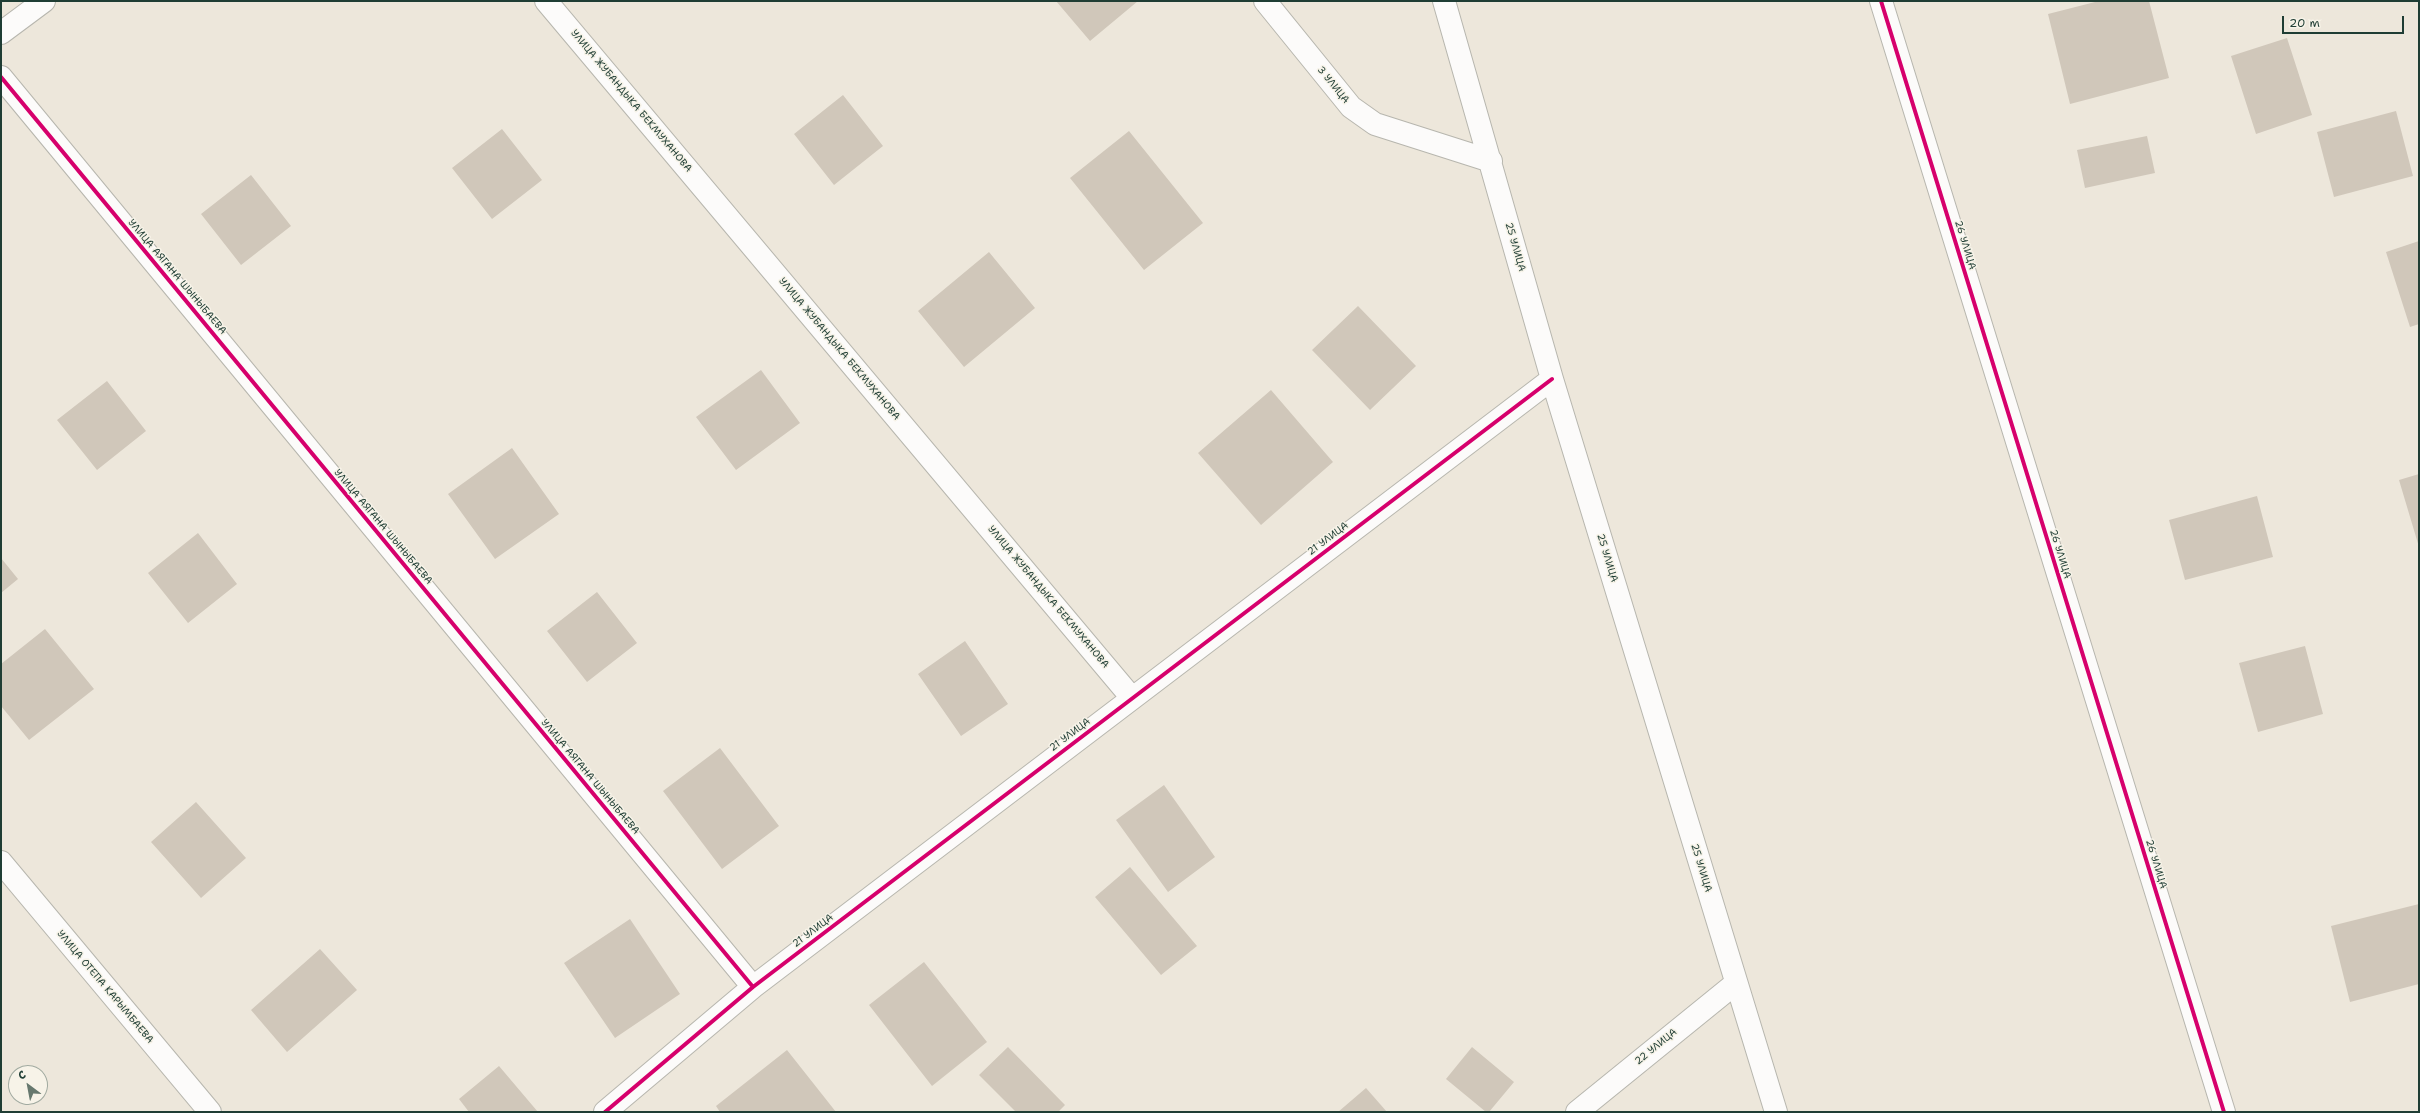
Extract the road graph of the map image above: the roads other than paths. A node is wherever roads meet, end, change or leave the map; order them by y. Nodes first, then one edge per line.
1 (44, 1) edge
2 (546, 1) edge
3 (1265, 1) edge
4 (1444, 1) edge
5 (1881, 1) edge
6 (1, 33) edge
7 (1, 77) edge
8 (1491, 161) junction
9 (1552, 379) junction
10 (1132, 698) junction
11 (1, 862) edge
12 (1736, 983) junction
13 (753, 987) junction
14 (210, 1112) edge
15 (605, 1112) edge
16 (1577, 1112) edge
17 (1776, 1112) edge
18 (2224, 1112) edge

1 - 6 street
2 - 10 street, УЛИЦА ЖУБАНДЫКА БЕКМУХАНОВА
3 - 8 street, 3 УЛИЦА
4 - 8 street, 25 УЛИЦА
5 - 18 street, 26 УЛИЦА
7 - 13 street, УЛИЦА АЯГАНА ШЫНЫБАЕВА
8 - 9 street, 25 УЛИЦА
9 - 10 street, 21 УЛИЦА
9 - 12 street, 25 УЛИЦА
10 - 13 street, 21 УЛИЦА
11 - 14 street, УЛИЦА ОТЕПА КАРЫМБАЕВА
12 - 16 street, 22 УЛИЦА
12 - 17 street, 25 УЛИЦА
13 - 15 street, 21 УЛИЦА

